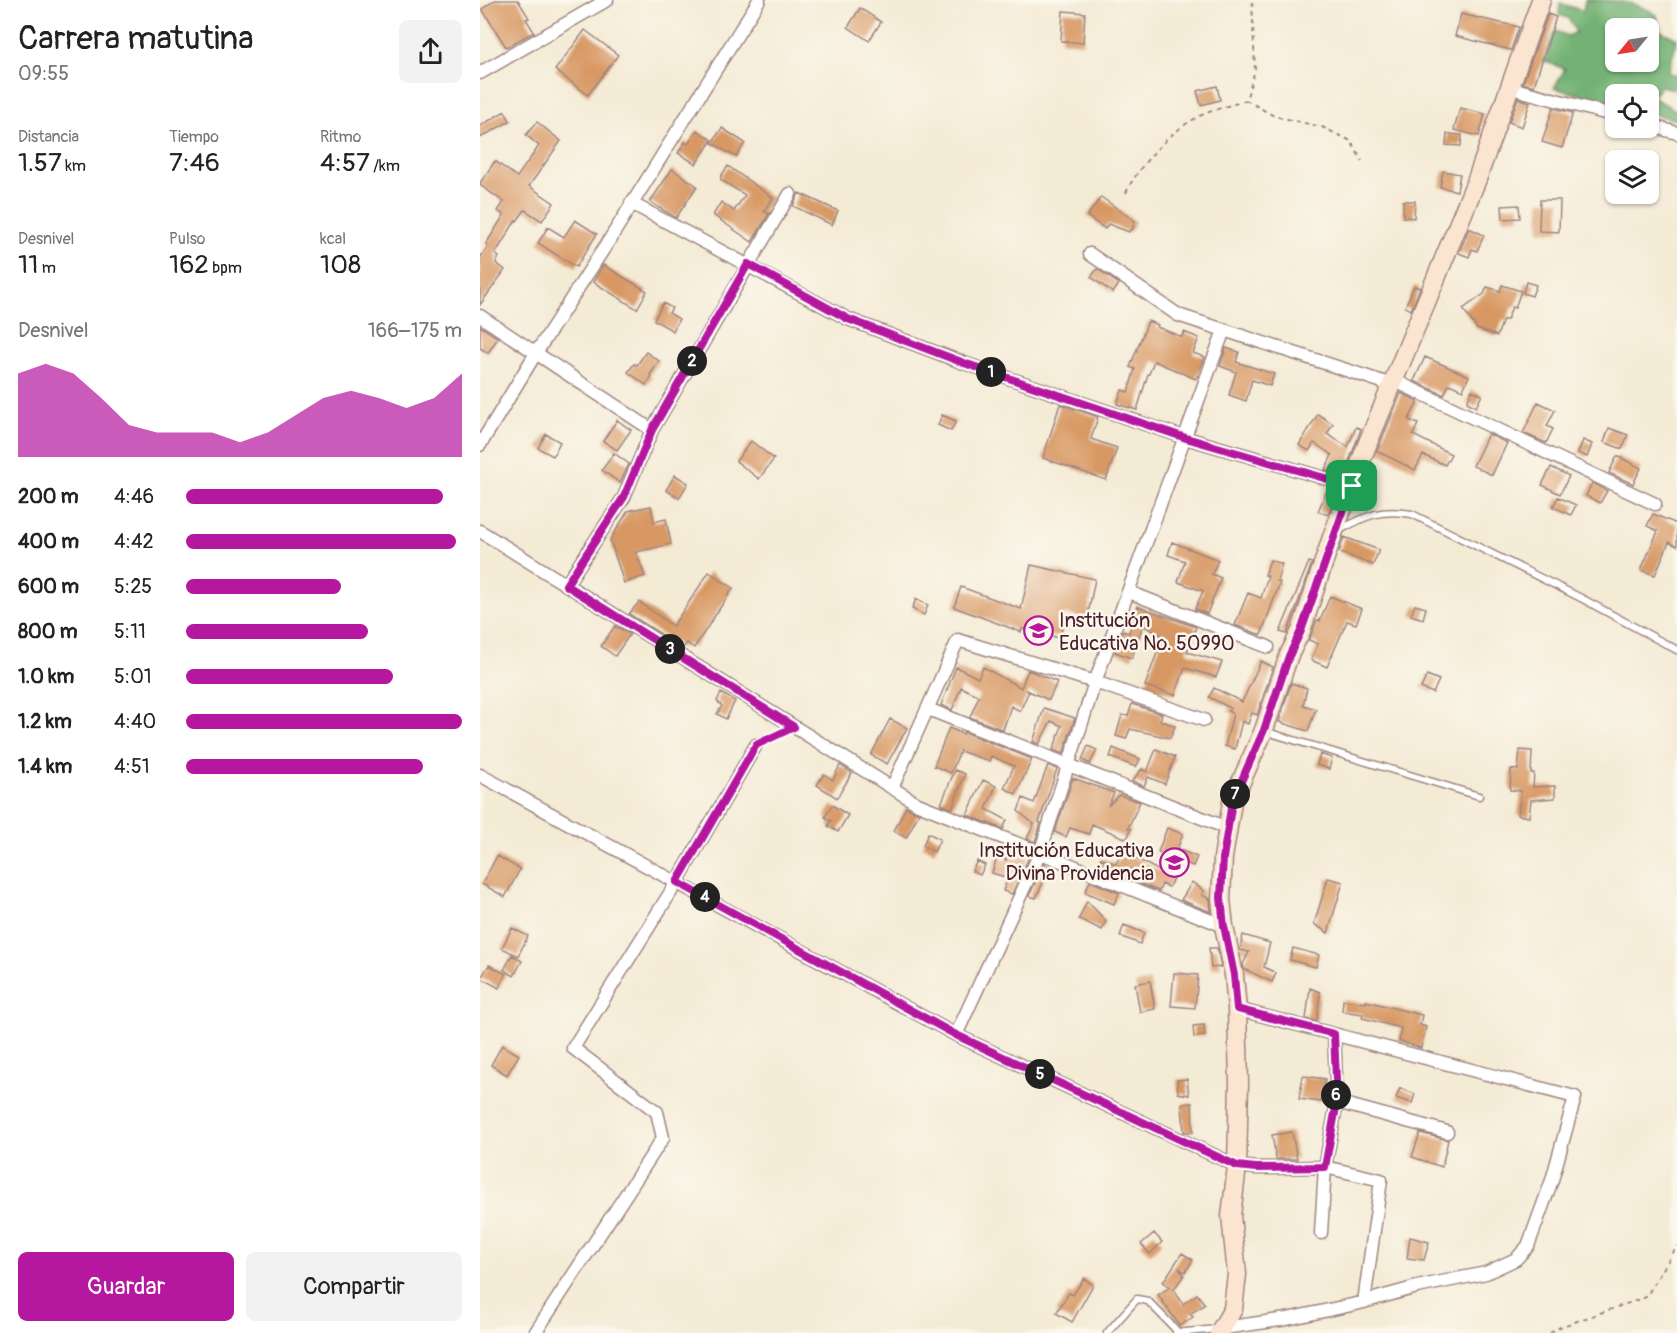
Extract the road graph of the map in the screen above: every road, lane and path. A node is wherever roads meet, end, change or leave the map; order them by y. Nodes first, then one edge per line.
1 (607, 0) edge
2 (759, 0) edge
3 (1252, 0) edge
4 (1541, 0) edge
5 (480, 73) edge
6 (1511, 88) junction
7 (1246, 100) junction
8 (1605, 113) edge
9 (1659, 128) edge
10 (1677, 132) edge
11 (1362, 161) dead end
12 (1126, 193) dead end
13 (790, 194) dead end
14 (631, 202) junction
15 (1089, 254) dead end
16 (748, 264) junction
17 (480, 316) edge
18 (1224, 330) junction
19 (536, 353) junction
20 (1392, 382) junction
21 (652, 430) junction
22 (1186, 438) junction
23 (480, 445) edge
24 (1352, 486) junction
25 (1655, 504) dead end
26 (480, 531) edge
27 (1334, 534) junction
28 (566, 585) junction
29 (1129, 592) junction
30 (1268, 647) dead end
31 (1677, 650) edge
32 (1095, 682) junction
33 (928, 709) junction
34 (1204, 720) dead end
35 (794, 727) junction
36 (1264, 730) junction
37 (756, 745) joint
38 (1069, 765) junction
39 (480, 775) edge
40 (892, 788) junction
41 (1479, 796) dead end
42 (1227, 828) junction
43 (1040, 853) junction
44 (677, 882) junction
45 (1224, 926) junction
46 (1237, 1009) junction
47 (1334, 1034) junction
48 (956, 1035) junction
49 (1337, 1102) junction
50 (1447, 1132) dead end
51 (1237, 1166) junction
52 (1325, 1167) junction
53 (1321, 1233) dead end
54 (1677, 1246) edge
55 (1364, 1302) junction
56 (1222, 1331) edge
57 (1177, 1332) edge
58 (536, 1333) edge
59 (1107, 1333) edge
60 (1550, 1333) edge

1 - 5 street
2 - 14 street
3 - 7 path
4 - 6 street
6 - 8 street
6 - 20 street
7 - 11 path
7 - 12 path
9 - 10 street
13 - 16 street
14 - 16 street
14 - 19 street
15 - 18 street
16 - 21 street
16 - 22 street
17 - 19 street
18 - 20 street
18 - 22 street
19 - 21 street
19 - 23 street
20 - 24 street
20 - 25 street
21 - 28 street
22 - 24 street
22 - 29 street
24 - 27 street
26 - 28 street
27 - 31 lane
27 - 36 street
28 - 35 street
29 - 30 street
29 - 32 street
32 - 33 street
32 - 34 street
32 - 38 street
33 - 38 street
33 - 40 street
35 - 37 path
35 - 40 street
36 - 41 lane
36 - 42 street
37 - 44 street
38 - 42 street
38 - 43 street
39 - 44 street
40 - 43 street
42 - 45 street
43 - 45 street
43 - 48 street
44 - 48 street
44 - 58 street
45 - 46 street
46 - 47 street
46 - 51 street
47 - 49 street
47 - 55 street
48 - 51 street
49 - 50 street
49 - 52 street
51 - 52 street
51 - 56 street
52 - 53 street
52 - 55 street
54 - 60 path
55 - 56 street
56 - 57 lane
57 - 59 lane

